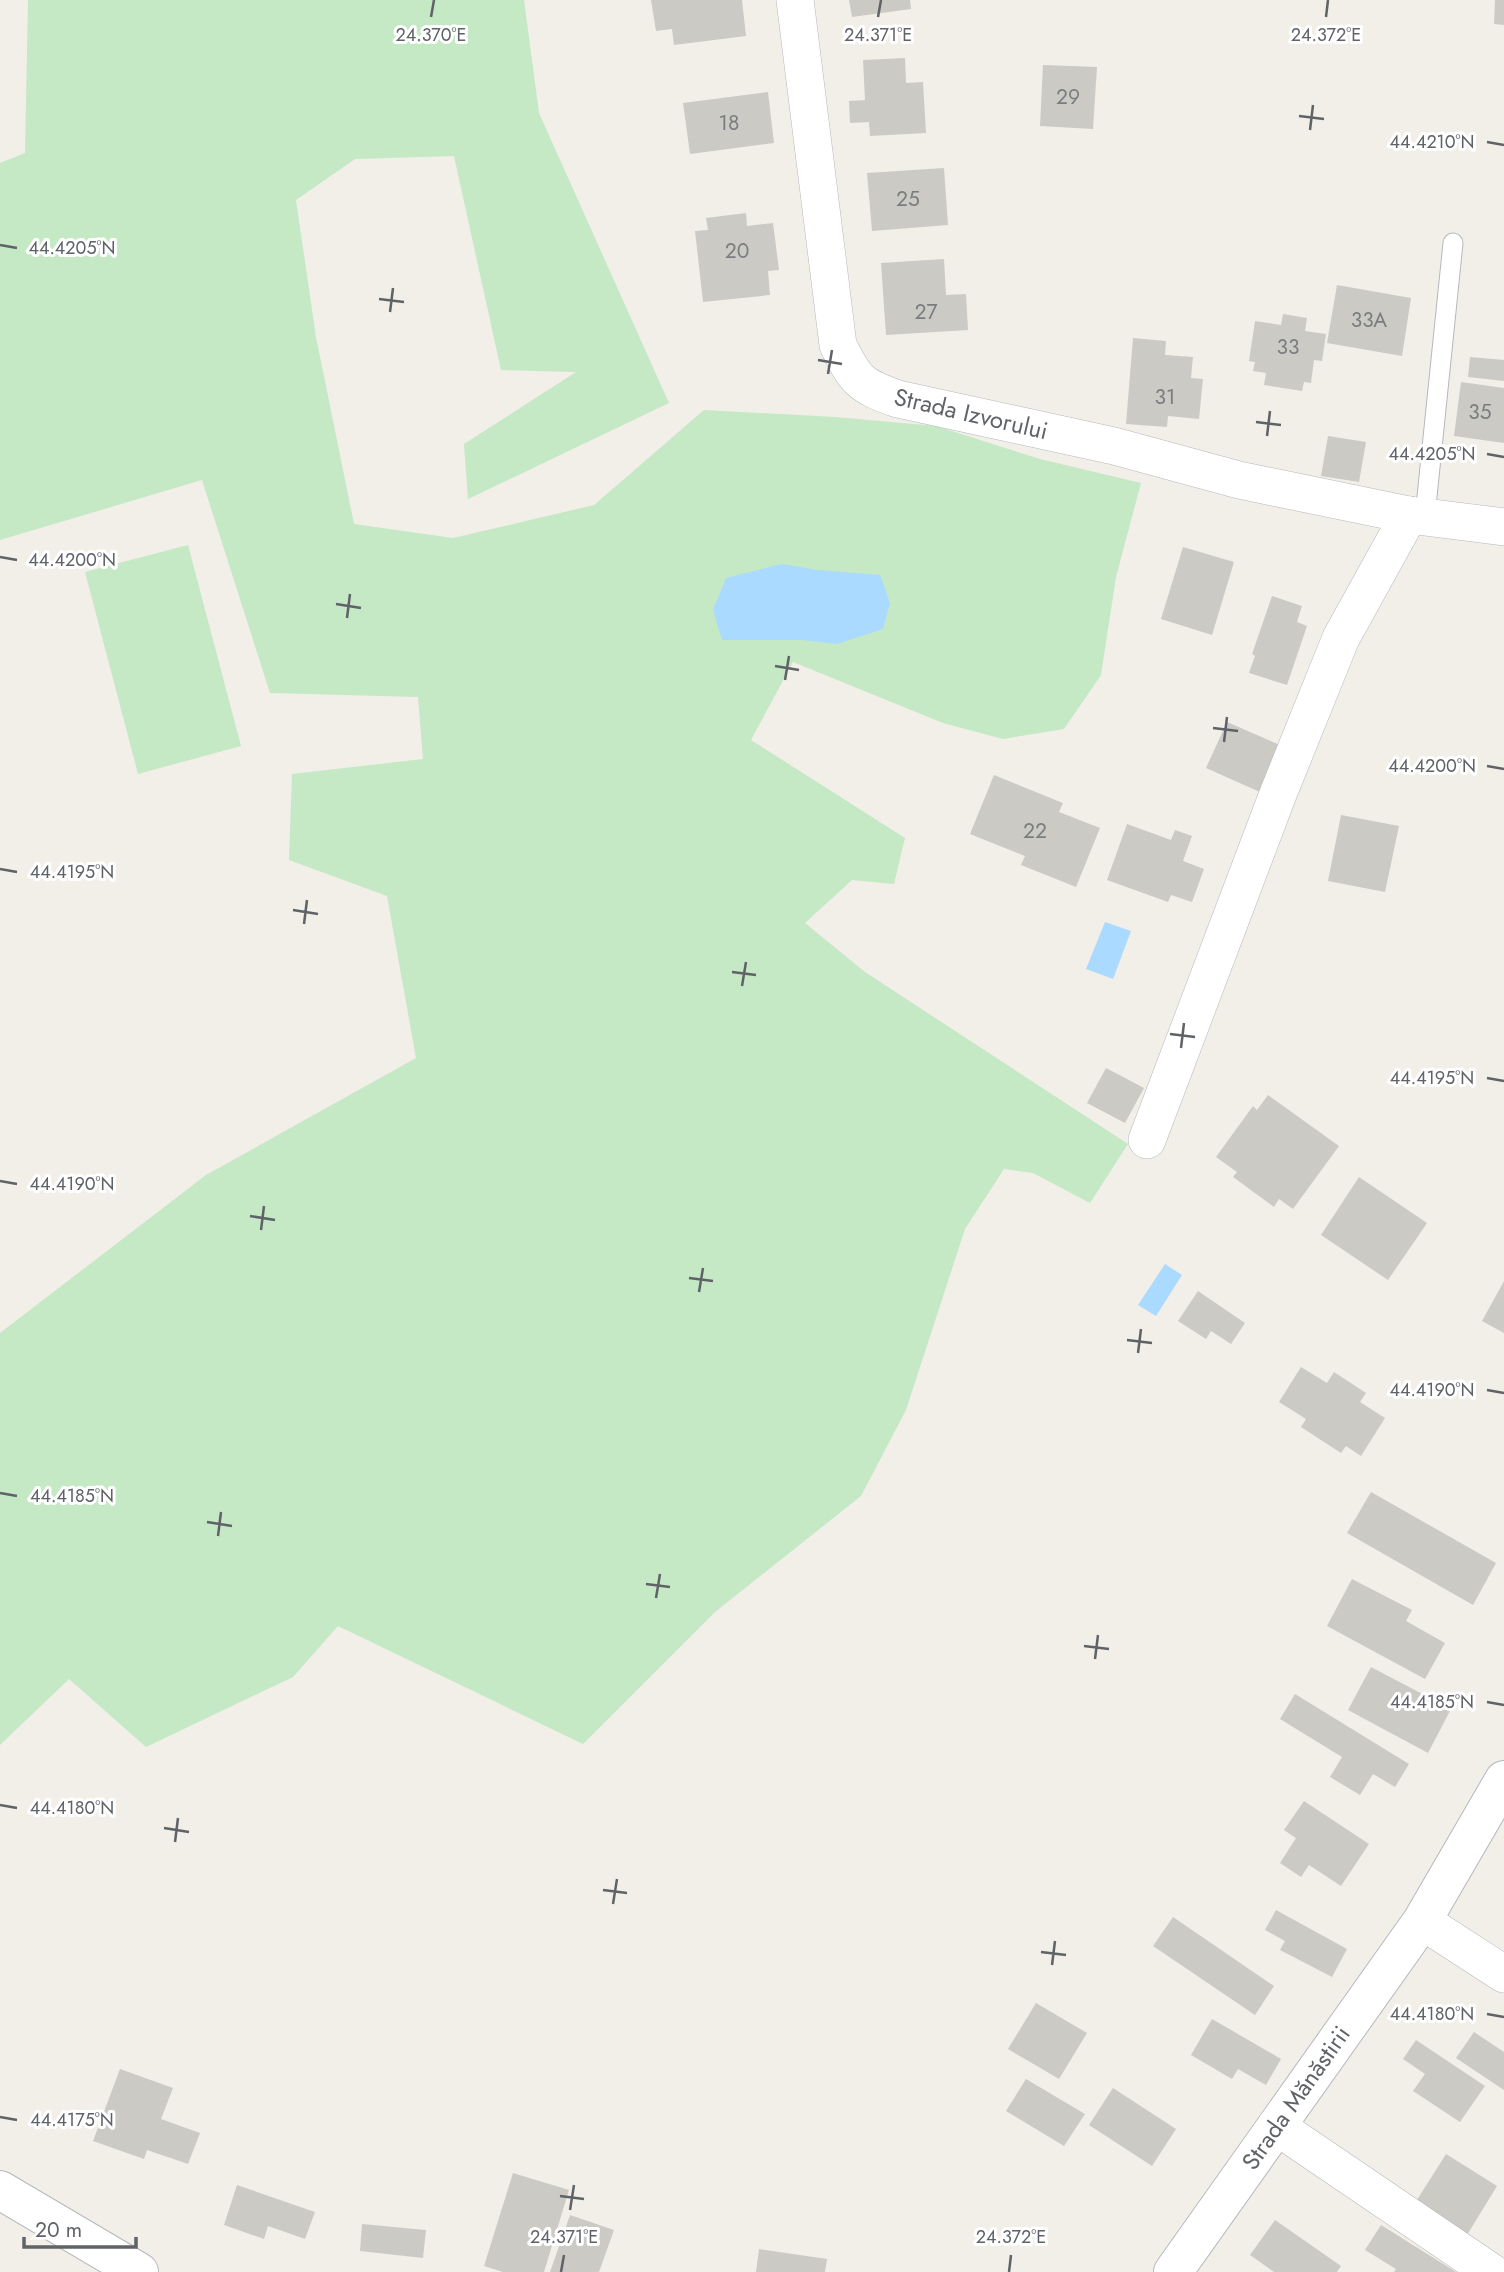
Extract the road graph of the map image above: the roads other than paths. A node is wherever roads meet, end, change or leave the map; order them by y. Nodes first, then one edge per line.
1 (795, 0) edge
2 (1452, 243) dead end
3 (1417, 516) junction
4 (1504, 527) edge
5 (1147, 1140) dead end
6 (1504, 1780) edge
7 (1422, 1921) junction
8 (1504, 1975) edge
9 (1276, 2126) junction
10 (0, 2190) edge
11 (139, 2272) edge
12 (1173, 2272) edge
13 (1491, 2272) edge

1 - 3 street, Strada Izvorului
2 - 3 lane
3 - 4 street, Strada Izvorului
3 - 5 street
6 - 7 street, Strada Mănăstirii
7 - 8 street
7 - 9 street, Strada Mănăstirii
9 - 12 street, Strada Mănăstirii
9 - 13 street
10 - 11 street

